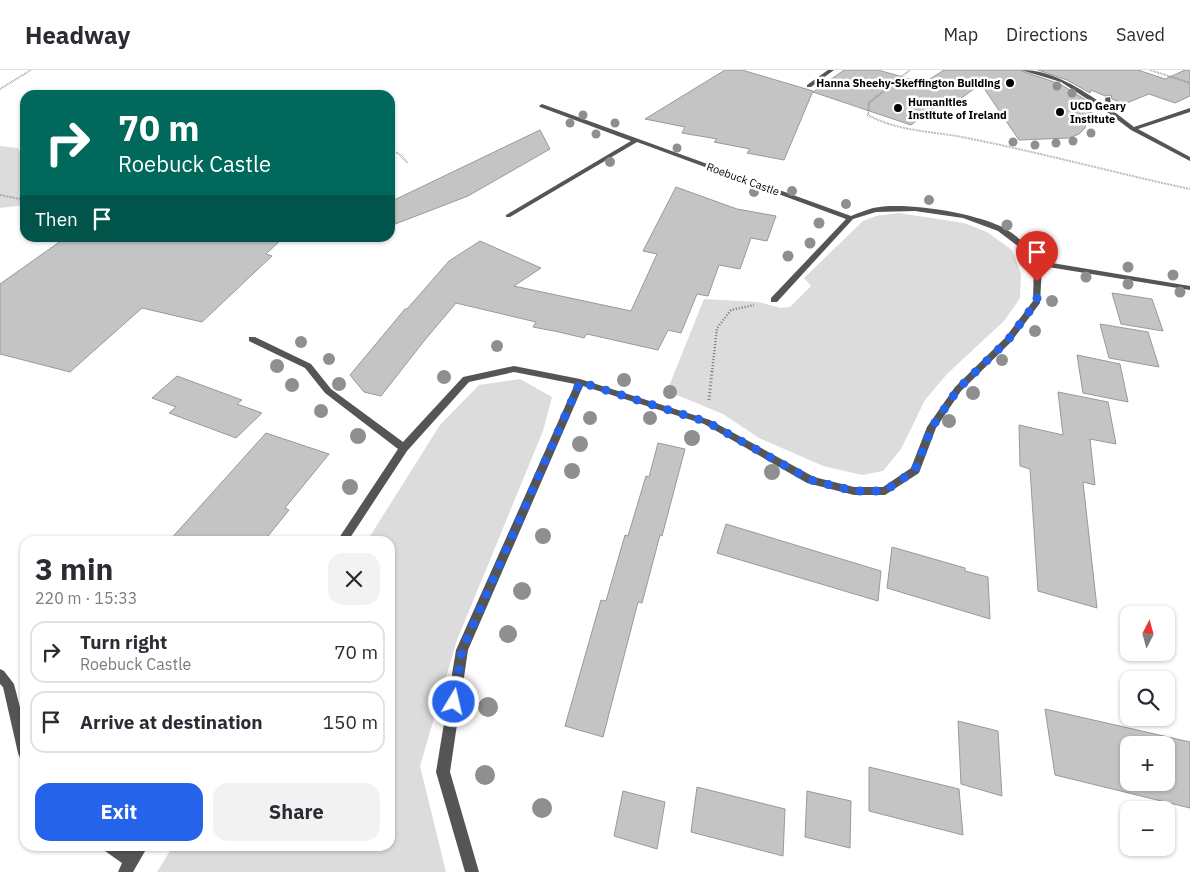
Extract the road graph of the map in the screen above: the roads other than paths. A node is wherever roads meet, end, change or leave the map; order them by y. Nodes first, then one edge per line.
1 (831, 70) edge
2 (1024, 70) edge
3 (809, 86) dead end
4 (1108, 98) dead end
5 (542, 106) dead end
6 (1190, 110) edge
7 (1109, 111) junction
8 (1132, 129) junction
9 (635, 141) junction
10 (1190, 159) edge
11 (508, 216) dead end
12 (851, 218) junction
13 (1038, 263) junction
14 (1190, 288) edge
15 (774, 300) road end
16 (252, 339) dead end
17 (580, 382) junction
18 (404, 448) junction
19 (345, 536) edge
20 (0, 675) edge
21 (20, 733) edge
22 (114, 851) edge
23 (138, 851) edge
24 (128, 867) edge
25 (472, 872) edge

1 - 3 street
2 - 7 street
4 - 7 street
5 - 9 street, Roebuck Castle
6 - 8 street
7 - 8 street
8 - 10 street
9 - 11 street
9 - 12 street, Roebuck Castle
12 - 13 street
12 - 15 street
13 - 14 street
13 - 17 street
16 - 18 street
17 - 18 street
17 - 25 street
18 - 19 street
20 - 21 street
22 - 24 street
23 - 24 street

